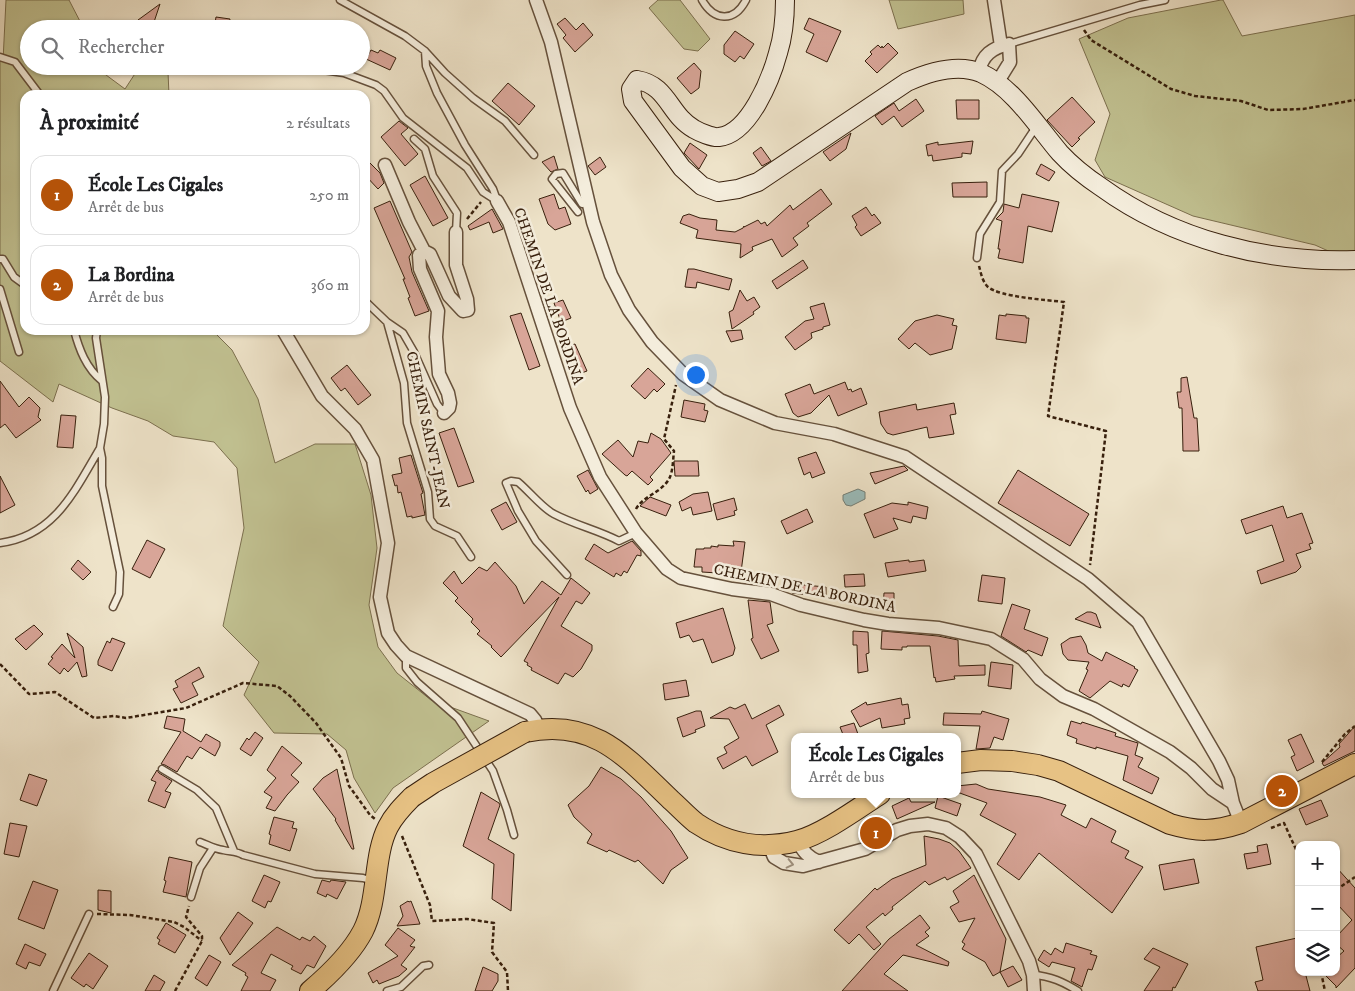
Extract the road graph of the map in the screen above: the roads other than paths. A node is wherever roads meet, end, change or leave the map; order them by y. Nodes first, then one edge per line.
1 (340, 0) edge
2 (536, 0) edge
3 (702, 0) edge
4 (746, 0) edge
5 (994, 0) edge
6 (1166, 0) edge
7 (785, 1) edge
8 (1005, 45) junction
9 (425, 51) junction
10 (0, 56) edge
11 (20, 69) edge
12 (979, 72) junction
13 (25, 75) edge
14 (349, 75) edge
15 (997, 83) junction
16 (36, 90) edge
17 (1037, 123) junction
18 (414, 139) dead end
19 (534, 155) dead end
20 (386, 165) dead end
21 (493, 198) junction
22 (588, 203) junction
23 (578, 212) dead end
24 (456, 232) joint
25 (424, 251) junction
26 (977, 258) road end
27 (0, 259) edge
28 (1355, 260) edge
29 (20, 281) edge
30 (0, 289) edge
31 (370, 306) edge
32 (387, 322) junction
33 (76, 335) edge
34 (96, 335) edge
35 (287, 335) edge
36 (18, 352) dead end
37 (102, 381) junction
38 (444, 413) joint
39 (100, 448) junction
40 (634, 530) junction
41 (0, 543) edge
42 (471, 557) dead end
43 (567, 575) dead end
44 (113, 607) dead end
45 (406, 656) junction
46 (532, 730) junction
47 (961, 762) edge
48 (1355, 764) edge
49 (162, 769) dead end
50 (874, 798) edge
51 (1233, 803) junction
52 (1249, 820) junction
53 (514, 835) dead end
54 (798, 841) junction
55 (200, 842) dead end
56 (769, 845) junction
57 (213, 848) junction
58 (234, 851) junction
59 (819, 862) junction
60 (376, 882) junction
61 (191, 897) road end
62 (89, 914) road end
63 (429, 964) dead end
64 (1034, 975) junction
65 (53, 991) edge
66 (310, 991) edge
67 (386, 991) edge
68 (1034, 991) edge
69 (1078, 991) edge

1 - 9 lane
2 - 22 street
3 - 4 lane
5 - 8 street
6 - 8 lane
7 - 12 street
8 - 12 street
8 - 15 street
9 - 19 lane
9 - 21 lane, CHEMIN DE LA BORDINA
10 - 11 lane
12 - 15 street
13 - 16 lane
14 - 21 lane
15 - 17 street
17 - 26 lane
17 - 28 street
18 - 24 lane
20 - 25 street
21 - 40 street, CHEMIN DE LA BORDINA
22 - 23 lane
22 - 51 street
24 - 25 street
25 - 38 street, CHEMIN SAINT-JEAN
27 - 29 lane
30 - 36 lane
31 - 32 lane, CHEMIN SAINT-JEAN
32 - 38 lane, CHEMIN SAINT-JEAN
32 - 42 lane, CHEMIN SAINT-JEAN
33 - 37 lane
34 - 37 lane
35 - 45 street
37 - 39 lane
39 - 41 lane
39 - 44 lane
40 - 43 lane
40 - 51 street, CHEMIN DE LA BORDINA
45 - 46 street
45 - 53 lane
46 - 56 main road
46 - 60 main road, bridge
47 - 52 main road
48 - 52 main road
49 - 58 lane
50 - 54 main road
51 - 52 street
54 - 56 main road
54 - 59 street
55 - 57 lane
56 -> 59 street
57 - 58 lane
57 - 61 lane
58 - 60 lane
59 - 64 street
60 - 66 main road
62 - 65 lane
63 - 67 lane
64 - 68 street
64 - 69 lane

